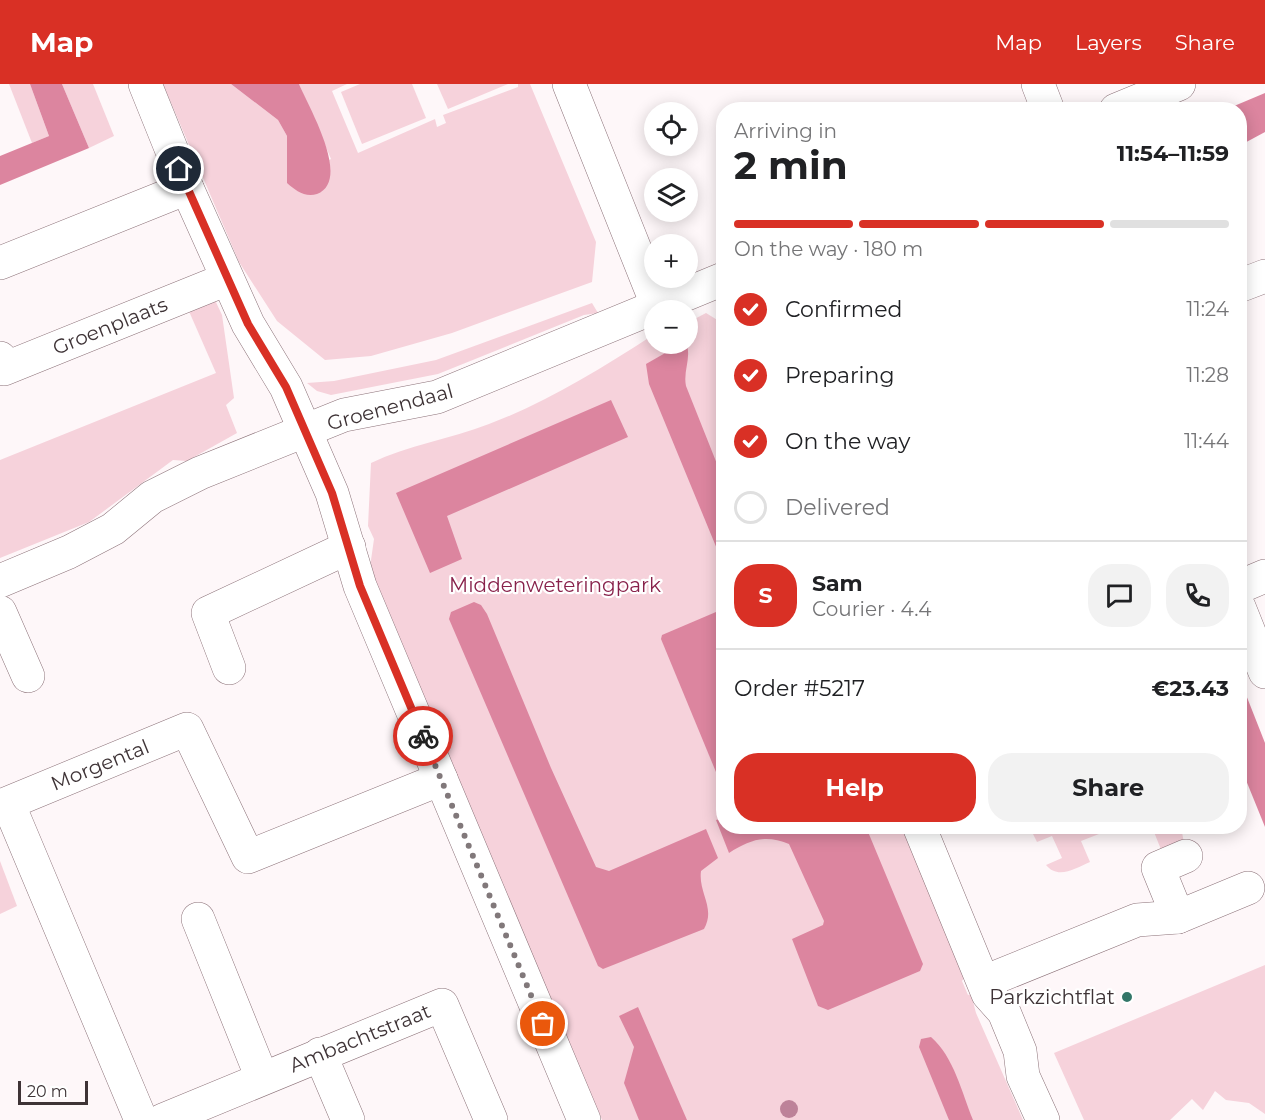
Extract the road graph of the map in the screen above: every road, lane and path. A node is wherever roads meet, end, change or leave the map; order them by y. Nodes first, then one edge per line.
1 (145, 84) edge
2 (569, 84) edge
3 (1038, 84) edge
4 (1179, 84) edge
5 (1045, 102) edge
6 (1135, 102) edge
7 (187, 188) junction
8 (0, 263) edge
9 (1265, 276) edge
10 (227, 279) junction
11 (1247, 283) edge
12 (716, 289) edge
13 (655, 300) edge
14 (680, 300) edge
15 (644, 313) edge
16 (0, 358) edge
17 (305, 431) junction
18 (349, 547) junction
19 (1265, 576) edge
20 (0, 581) edge
21 (1247, 584) edge
22 (0, 612) edge
23 (1247, 627) edge
24 (229, 668) dead end
25 (1265, 672) edge
26 (28, 676) dead end
27 (441, 779) junction
28 (922, 834) edge
29 (1172, 862) dead end
30 (1248, 888) dead end
31 (1178, 917) junction
32 (198, 919) dead end
33 (986, 988) junction
34 (320, 1054) junction
35 (262, 1078) junction
36 (141, 1120) edge
37 (163, 1120) edge
38 (348, 1120) edge
39 (491, 1120) edge
40 (584, 1120) edge
41 (1043, 1120) edge

1 - 7 street
2 - 13 street
3 - 5 street
4 - 6 street
7 - 8 street
7 - 10 street
9 - 11 street
10 - 16 street, Groenplaats
10 - 17 street
12 - 14 street, Groenendaal
15 - 17 street, Groenendaal
17 - 18 street
17 - 20 street, Groenendaal
18 - 24 street
18 - 27 street
19 - 21 street
22 - 26 street
23 - 25 street
27 - 36 street, Morgental
27 - 40 street
28 - 33 street
29 - 31 street
30 - 31 street
31 - 33 street
32 - 35 street
33 - 41 street
34 - 35 street, Ambachtstraat
34 - 38 street
34 - 39 street, Ambachtstraat
35 - 37 street, Ambachtstraat

